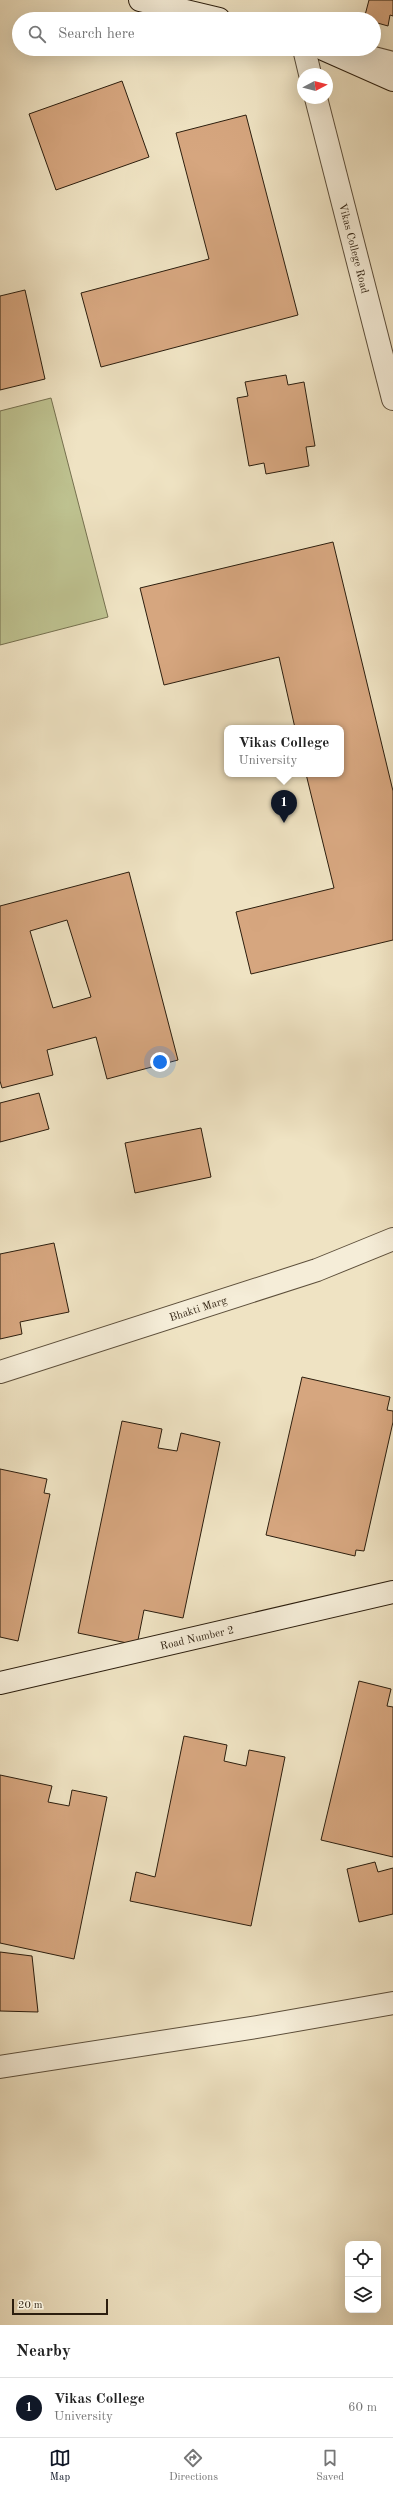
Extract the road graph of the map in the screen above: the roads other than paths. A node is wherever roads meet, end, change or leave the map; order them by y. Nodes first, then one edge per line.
1 (140, 0) edge
2 (168, 3) edge
3 (197, 12) edge
4 (306, 56) edge
5 (339, 56) edge
6 (366, 56) edge
7 (393, 63) edge
8 (309, 68) edge
9 (393, 80) edge
10 (318, 104) edge
11 (393, 399) edge
12 (393, 1239) edge
13 (0, 1372) edge
14 (393, 1592) edge
15 (0, 1684) edge
16 (393, 2003) edge
17 (0, 2067) edge

1 - 2 street
2 - 3 street
4 - 8 street
5 - 9 street
6 - 7 street
10 - 11 street, Vikas College Road
12 - 13 street, Bhakti Marg
14 - 15 street, Road Number 2
16 - 17 street

